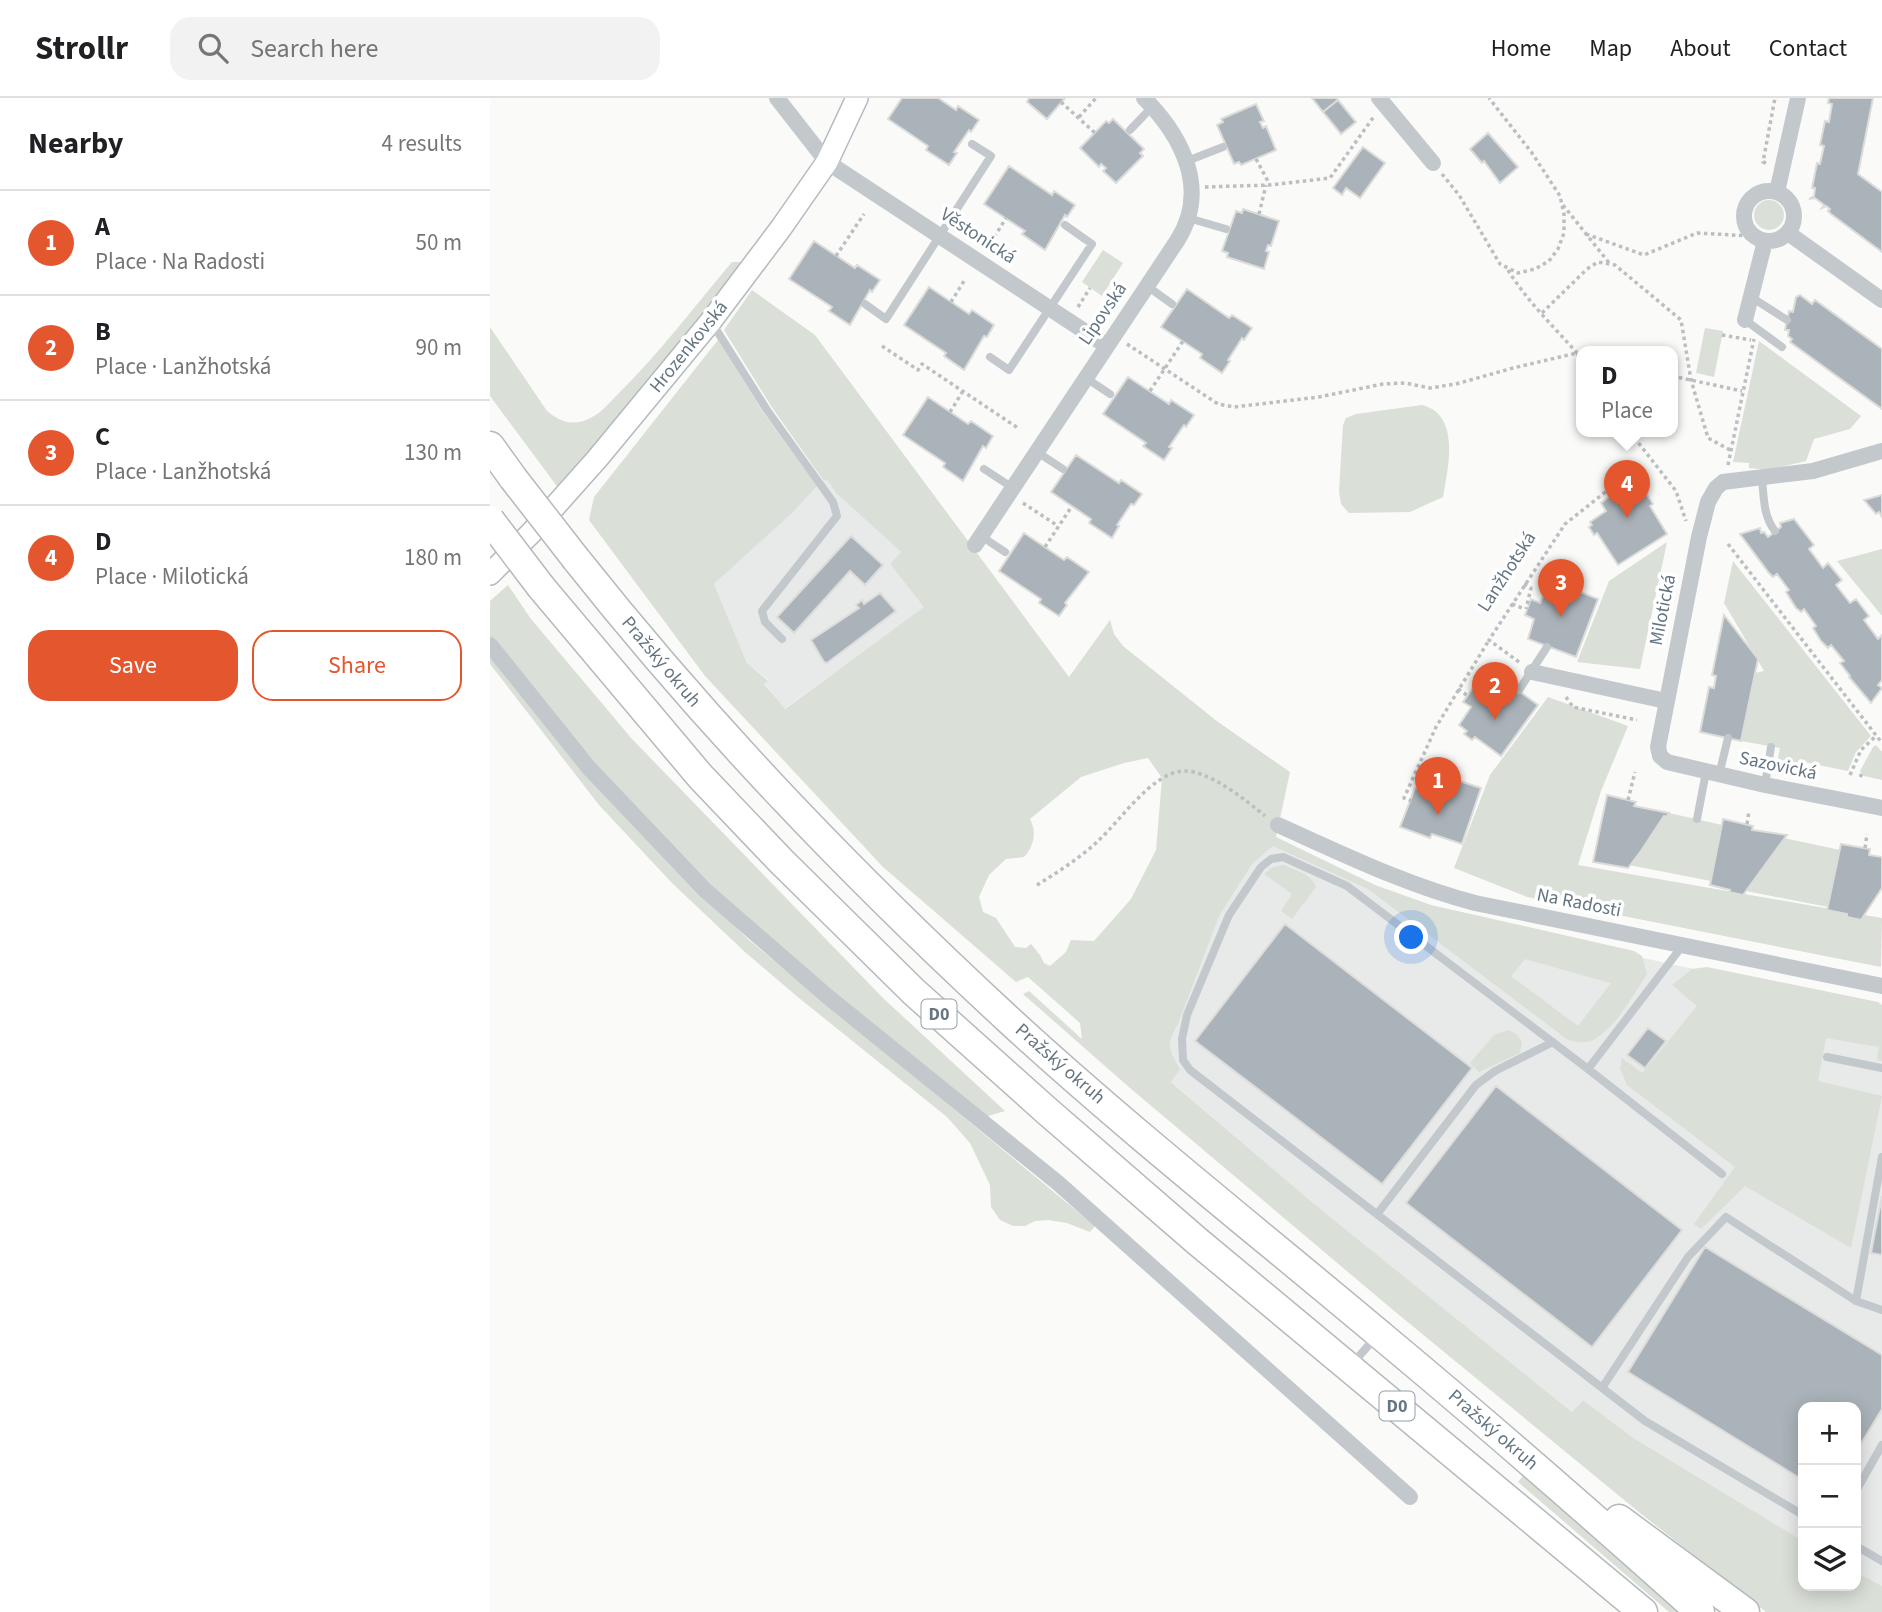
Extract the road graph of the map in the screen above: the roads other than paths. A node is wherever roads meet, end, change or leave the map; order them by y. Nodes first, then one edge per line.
1 (777, 98) edge
2 (857, 98) edge
3 (1798, 98) edge
4 (1147, 101) edge
5 (1381, 101) edge
6 (1130, 130) dead end
7 (972, 144) dead end
8 (1223, 147) dead end
9 (1187, 161) junction
10 (827, 162) junction
11 (1433, 163) road end
12 (1777, 192) junction
13 (1188, 218) junction
14 (1065, 225) dead end
15 (1226, 229) dead end
16 (1788, 233) junction
17 (938, 236) junction
18 (1759, 239) junction
19 (1147, 286) junction
20 (1751, 297) junction
21 (1882, 300) edge
22 (865, 304) dead end
23 (1172, 304) dead end
24 (1051, 308) junction
25 (1745, 320) joint
26 (1787, 320) dead end
27 (711, 321) junction
28 (1107, 346) junction
29 (1782, 347) dead end
30 (990, 357) dead end
31 (1086, 378) junction
32 (1110, 394) dead end
33 (490, 446) edge
34 (1882, 451) edge
35 (1037, 453) junction
36 (984, 469) dead end
37 (1063, 470) dead end
38 (1762, 479) junction
39 (1016, 494) junction
40 (490, 520) edge
41 (1775, 531) dead end
42 (978, 540) joint
43 (1005, 552) dead end
44 (490, 574) edge
45 (782, 639) dead end
46 (490, 645) edge
47 (1548, 647) dead end
48 (1532, 671) junction
49 (1518, 690) dead end
50 (1667, 701) junction
51 (1728, 738) dead end
52 (1771, 747) dead end
53 (1667, 762) joint
54 (1713, 773) junction
55 (1765, 785) junction
56 (1882, 808) edge
57 (1697, 819) dead end
58 (1278, 825) road end
59 (1683, 945) junction
60 (1882, 986) edge
61 (1552, 1042) junction
62 (1827, 1057) dead end
63 (1882, 1068) edge
64 (1588, 1069) junction
65 (1882, 1157) edge
66 (1722, 1174) dead end
67 (1378, 1213) junction
68 (1856, 1301) junction
69 (1882, 1310) edge
70 (1379, 1334) junction
71 (1349, 1367) junction
72 (1602, 1388) junction
73 (1489, 1425) junction
74 (1882, 1446) edge
75 (1861, 1482) edge
76 (1410, 1497) dead end
77 (1521, 1510) junction
78 (1798, 1512) edge
79 (1861, 1549) edge
80 (1882, 1561) edge
81 (1614, 1612) edge
82 (1643, 1612) edge
83 (1700, 1612) edge
84 (1745, 1612) edge

1 - 10 street, Věstonická
2 - 10 street, Hrozenkovská
3 - 12 street
4 - 6 lane
4 - 9 street, Lipovská
5 - 11 street
7 - 17 lane
8 - 9 lane
9 - 13 street, Lipovská
10 - 17 street, Věstonická
10 - 27 street, Hrozenkovská
12 - 16 street
12 - 18 street
13 - 15 lane
13 - 19 street, Lipovská
14 - 24 lane
16 - 18 street
16 - 21 street
17 - 22 lane
17 - 24 street, Věstonická
18 - 20 street
19 - 23 lane
19 - 28 street, Lipovská
20 - 25 street
20 - 26 lane
24 - 28 street, Věstonická
24 - 30 lane
25 - 29 lane
27 - 44 street, Hrozenkovská
27 - 45 lane
28 - 31 street, Lipovská
31 - 32 lane
31 - 35 street, Lipovská
33 - 70 highway, Pražský okruh / D0, bridge
34 - 38 street
35 - 37 lane
35 - 39 street, Lipovská
36 - 39 lane
38 - 41 lane
38 - 50 street, Milotická
39 - 42 street, Lipovská
40 - 71 highway, D0, bridge
42 - 43 lane
46 - 76 street
47 - 48 lane
48 - 49 lane
48 - 50 street
50 - 53 street, Milotická
51 - 54 lane
52 - 55 lane
53 - 54 street, Sazovická
54 - 55 street, Sazovická
54 - 57 lane
55 - 56 street, Sazovická
58 - 59 street, Na Radosti
59 - 60 street, Na Radosti
59 - 64 lane
61 - 64 lane
61 - 67 lane
61 - 67 lane
62 - 63 lane
64 - 66 lane
65 - 68 lane
67 - 72 lane
68 - 69 lane
68 - 72 lane
70 - 71 lane
70 - 73 highway, Pražský okruh / D0
71 - 77 highway, D0
72 - 78 lane
73 - 83 highway, Pražský okruh / D0
73 - 84 highway
74 - 75 lane
77 - 81 highway
77 - 82 highway, D0
79 - 80 lane

